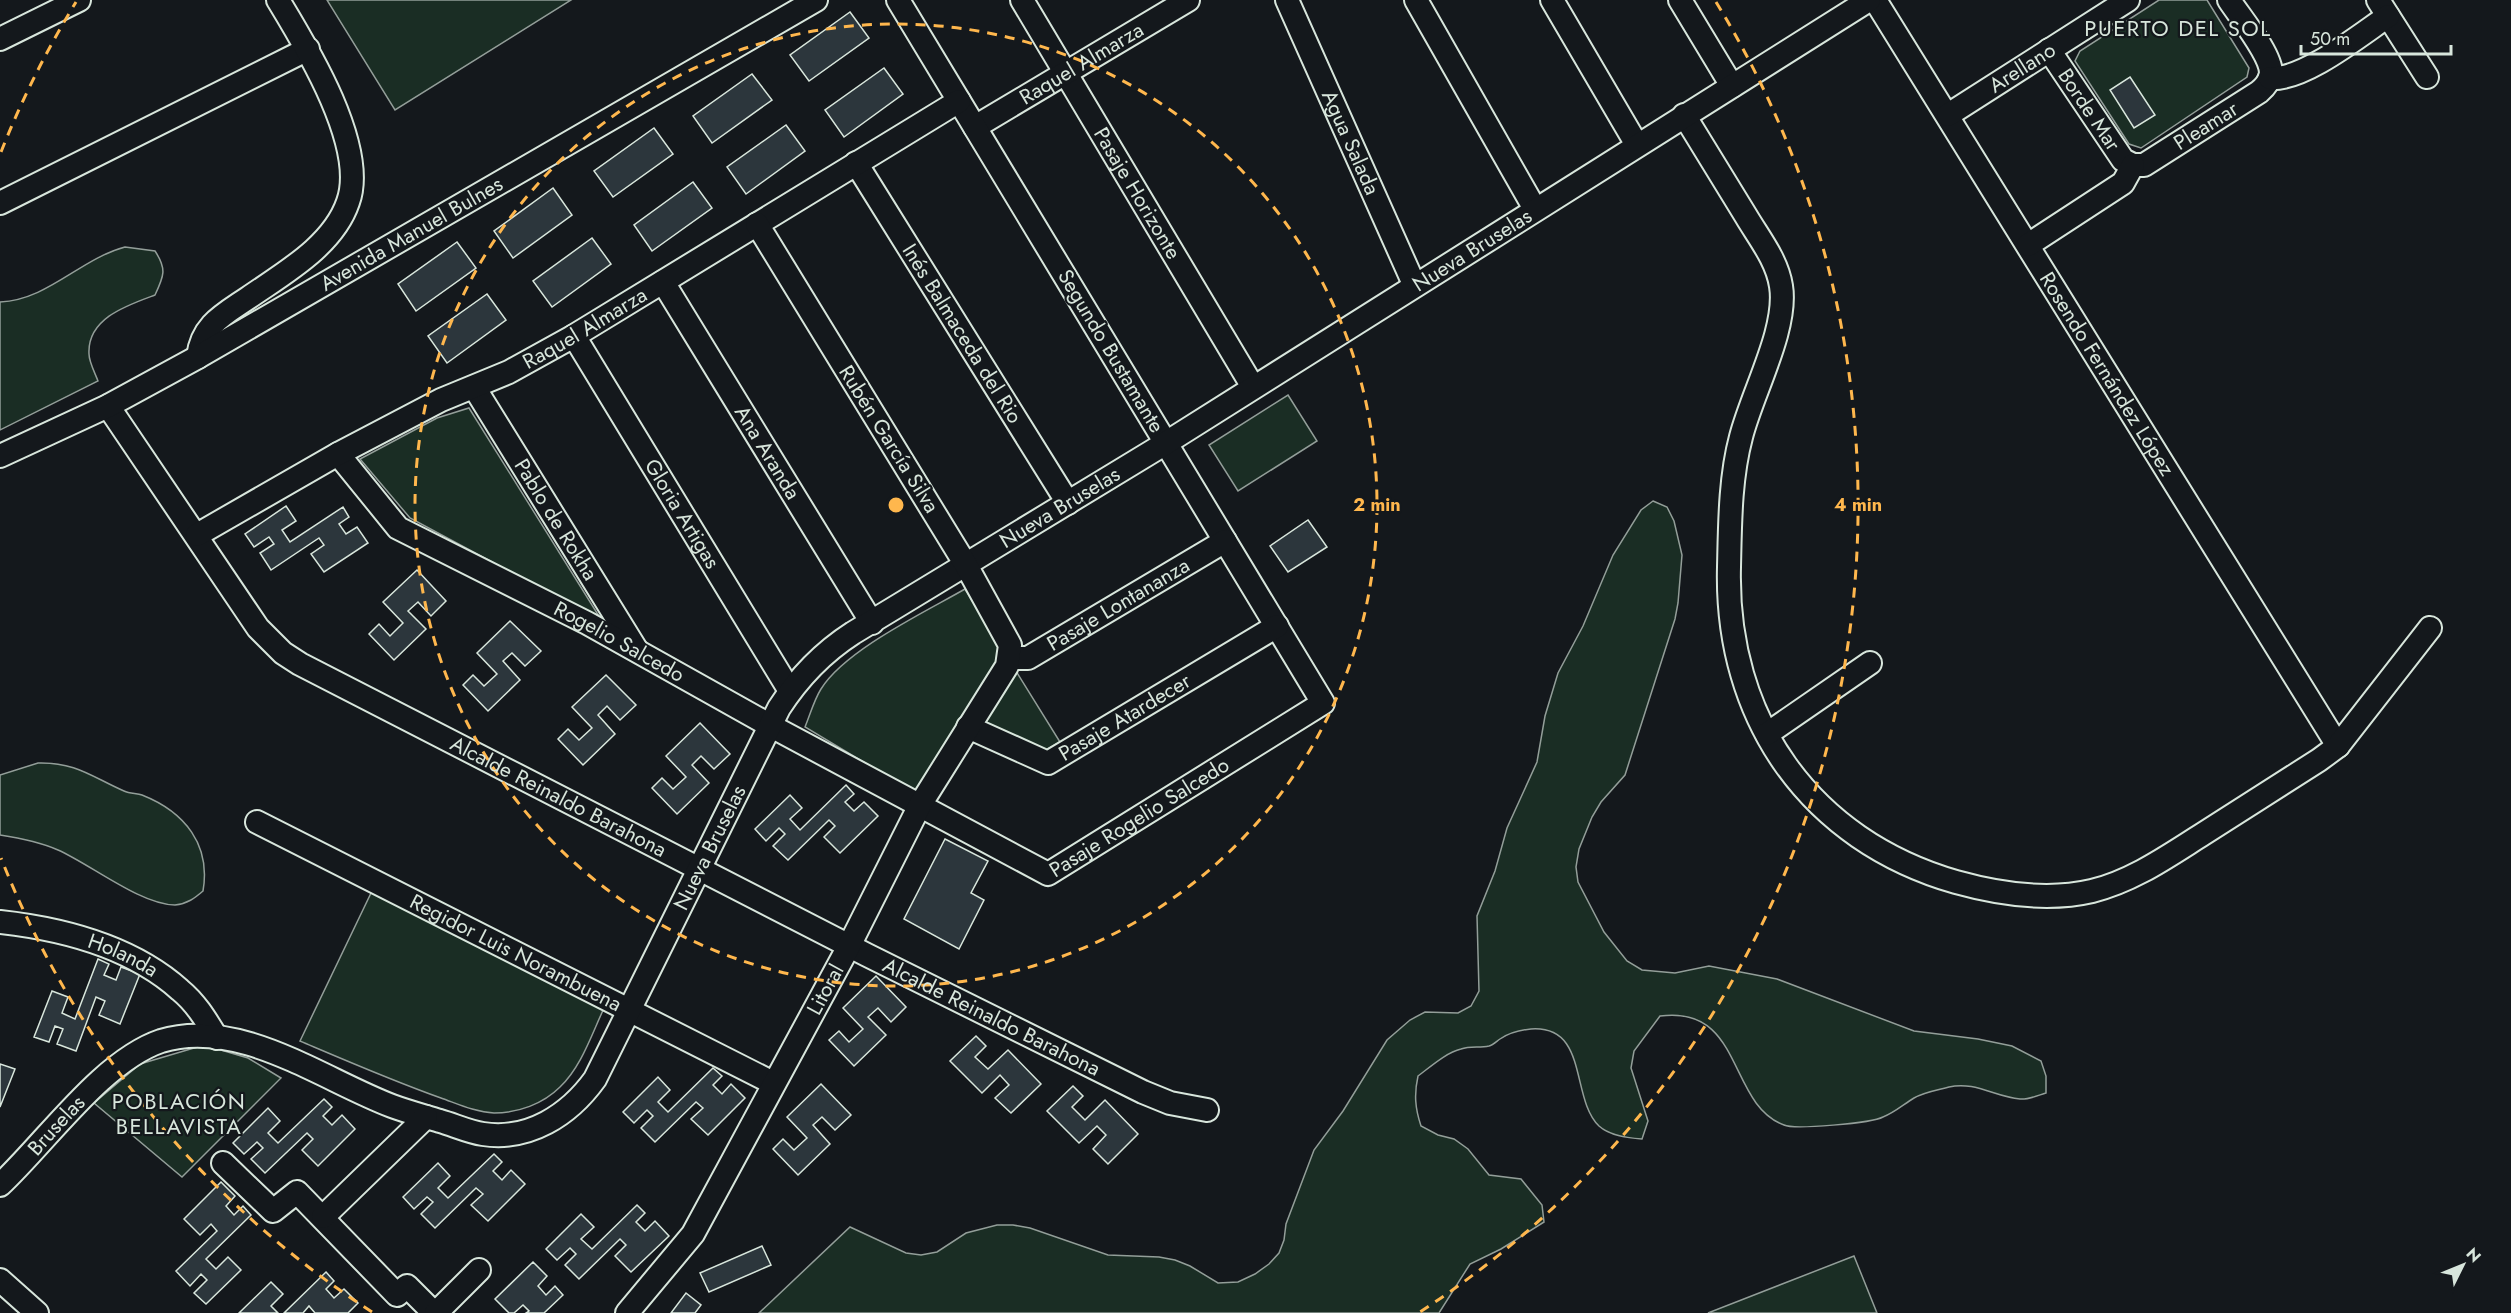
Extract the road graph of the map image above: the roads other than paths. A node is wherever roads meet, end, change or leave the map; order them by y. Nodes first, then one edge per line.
1 (79, 0) edge
2 (278, 0) edge
3 (816, 0) edge
4 (898, 0) edge
5 (1022, 0) edge
6 (1188, 0) edge
7 (1287, 0) edge
8 (1416, 0) edge
9 (1552, 0) edge
10 (1680, 0) edge
11 (1869, 0) edge
12 (1875, 0) edge
13 (2128, 0) edge
14 (2229, 0) edge
15 (786, 6) edge
16 (2383, 8) edge
17 (0, 39) edge
18 (308, 49) junction
19 (2049, 51) junction
20 (1065, 72) junction
21 (2427, 77) dead end
22 (2270, 78) junction
23 (1732, 86) junction
24 (959, 101) junction
25 (1684, 115) junction
26 (1948, 115) junction
27 (975, 127) junction
28 (1636, 145) junction
29 (856, 164) junction
30 (2133, 165) junction
31 (0, 204) edge
32 (1535, 208) junction
33 (757, 224) junction
34 (2028, 245) junction
35 (663, 282) junction
36 (1414, 284) junction
37 (574, 336) junction
38 (198, 357) junction
39 (474, 387) junction
40 (1252, 387) junction
41 (108, 406) junction
42 (1166, 442) junction
43 (338, 454) junction
44 (0, 456) edge
45 (1068, 503) junction
46 (197, 535) junction
47 (1225, 541) junction
48 (966, 565) junction
49 (872, 623) junction
50 (1277, 626) junction
51 (2430, 628) dead end
52 (638, 653) junction
53 (1010, 658) junction
54 (1870, 663) dead end
55 (790, 691) junction
56 (1323, 703) joint
57 (771, 726) junction
58 (968, 727) junction
59 (1767, 734) junction
60 (2338, 746) junction
61 (920, 805) junction
62 (257, 822) dead end
63 (700, 868) junction
64 (0, 922) edge
65 (849, 946) junction
66 (628, 1009) junction
67 (217, 1038) junction
68 (773, 1083) junction
69 (1207, 1110) dead end
70 (426, 1117) junction
71 (223, 1162) dead end
72 (0, 1185) edge
73 (323, 1217) junction
74 (479, 1270) dead end
75 (0, 1280) edge
76 (37, 1313) edge
77 (435, 1313) edge
78 (627, 1313) edge

1 - 17 street
2 - 18 street
3 - 15 street, Avenida Manuel Bulnes
4 - 24 street, Segundo Bustamante
5 - 20 street, Pasaje Horizonte
6 - 20 street, Raquel Almarza
7 - 36 street, Agua Salada
8 - 32 street
9 - 28 street
10 - 23 street
11 - 23 street, Nueva Bruselas
12 - 26 street, Rosendo Fernández López
13 - 19 street, Arellano
14 - 22 street
15 - 38 street, Avenida Manuel Bulnes
16 - 21 street
16 - 22 street
18 - 31 street
18 - 38 street
19 - 26 street, Arellano
19 - 30 street, Borde Mar
20 - 27 street, Raquel Almarza
20 - 40 street, Pasaje Horizonte
22 - 30 street, Pleamar
23 - 25 street, Nueva Bruselas
24 - 27 street, Segundo Bustamante
24 - 29 street, Raquel Almarza
25 - 28 street, Nueva Bruselas
25 - 59 street
26 - 34 street, Rosendo Fernández López
27 - 42 street, Segundo Bustamante
28 - 32 street, Nueva Bruselas
29 - 33 street, Raquel Almarza
29 - 45 street, Inés Balmaceda del Rio
30 - 34 street
32 - 36 street, Nueva Bruselas
33 - 35 street, Raquel Almarza
33 - 48 street, Rubén García Silva
34 - 60 street, Rosendo Fernández López
35 - 37 street, Raquel Almarza
35 - 49 street, Ana Aranda
36 - 40 street, Nueva Bruselas
37 - 39 street, Raquel Almarza
37 - 55 street, Gloria Artigas
38 - 41 street, Avenida Manuel Bulnes
39 - 43 street, Raquel Almarza
39 - 52 street, Pablo de Rokha
40 - 42 street, Nueva Bruselas
41 - 44 street, Avenida Manuel Bulnes
41 - 46 street, Alcalde Reinaldo Barahona
42 - 45 street, Nueva Bruselas
42 - 47 street, Segundo Bustamante
43 - 46 street, Raquel Almarza
43 - 52 street, Rogelio Salcedo
45 - 48 street, Nueva Bruselas
46 - 63 street, Alcalde Reinaldo Barahona
47 - 50 street, Segundo Bustamante
47 - 53 street, Pasaje Lontananza
48 - 49 street, Nueva Bruselas
48 - 53 street, Rubén García Silva
49 - 55 street, Nueva Bruselas
50 - 56 street, Segundo Bustamante
50 - 58 street, Pasaje Atardecer
51 - 60 street
52 - 57 street, Rogelio Salcedo
53 - 58 street, Litoral
54 - 59 street
55 - 57 street, Nueva Bruselas
56 - 61 street, Pasaje Rogelio Salcedo
57 - 61 street, Rogelio Salcedo
57 - 63 street, Nueva Bruselas
58 - 61 street, Litoral
59 - 60 street
61 - 65 street, Litoral
62 - 66 street, Regidor Luis Norambuena
63 - 65 street, Alcalde Reinaldo Barahona
63 - 66 street, Nueva Bruselas
64 - 67 street, Holanda
65 - 68 street, Litoral
65 - 69 street, Alcalde Reinaldo Barahona
66 - 68 street, Regidor Luis Norambuena
66 - 70 street, Nueva Bruselas
67 - 70 street, Nueva Bruselas
67 - 72 street, Bruselas
68 - 78 street, Litoral
70 - 73 street
71 - 73 street
73 - 77 street
74 - 77 street
75 - 76 street

